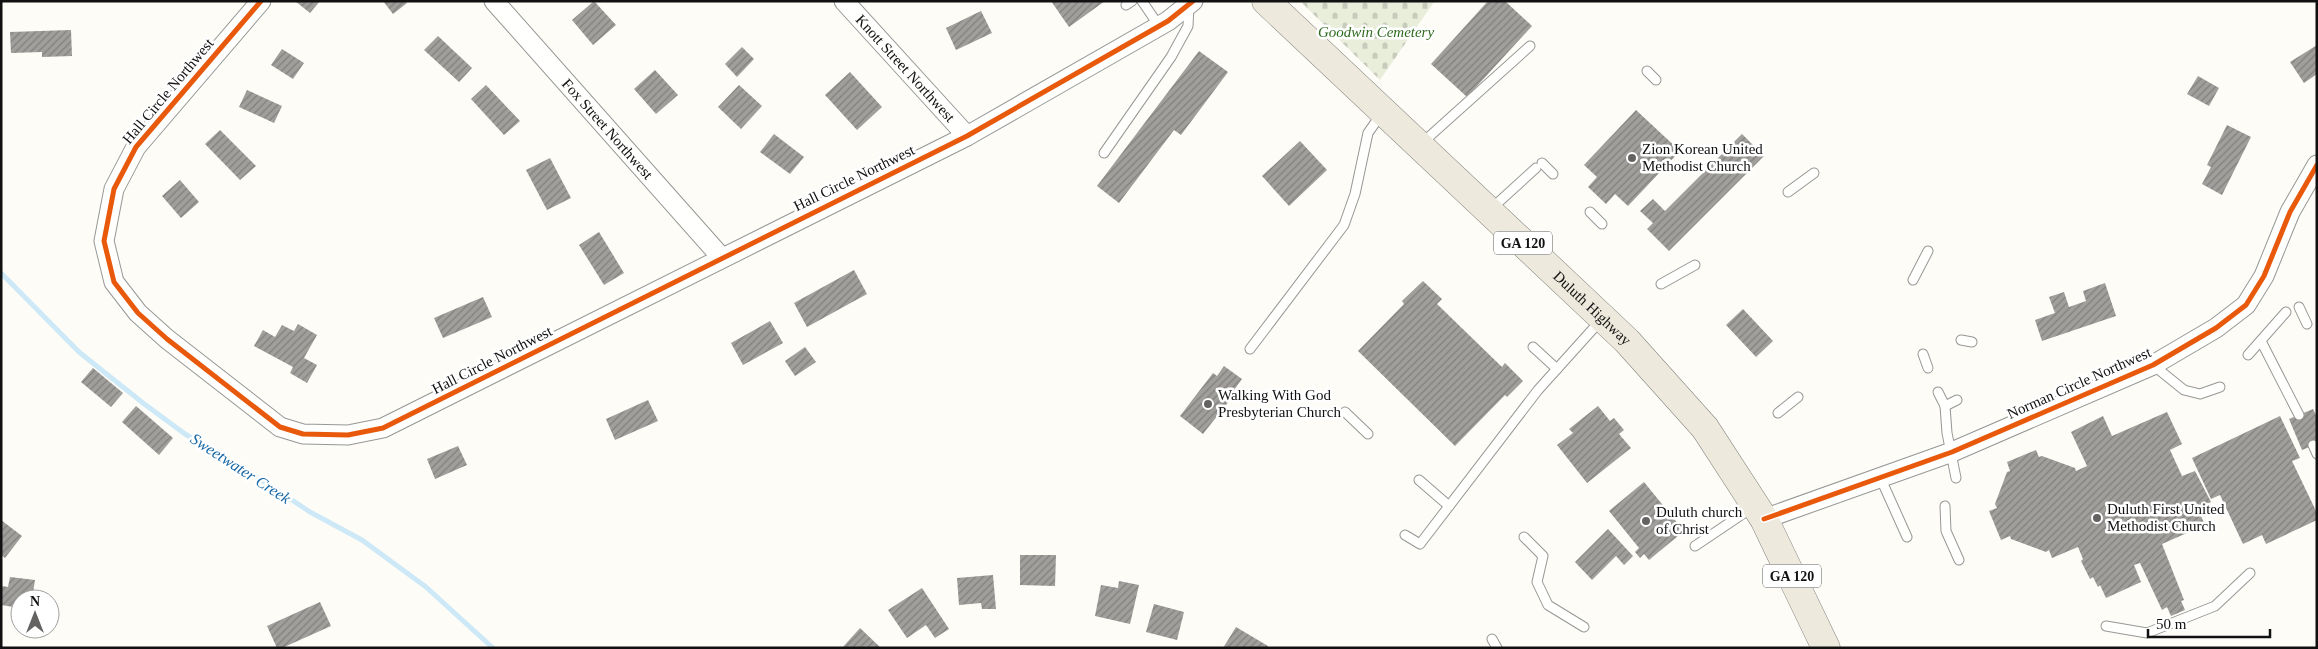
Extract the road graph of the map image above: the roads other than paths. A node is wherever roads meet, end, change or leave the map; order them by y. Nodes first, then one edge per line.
1 (261, 1) edge
2 (494, 1) edge
3 (844, 1) edge
4 (1142, 1) edge
5 (1266, 1) edge
6 (1191, 3) edge
7 (1158, 26) junction
8 (1530, 46) dead end
9 (1647, 71) dead end
10 (1656, 80) dead end
11 (1383, 112) junction
12 (967, 136) junction
13 (1419, 146) junction
14 (1104, 153) dead end
15 (2317, 164) edge
16 (1814, 173) dead end
17 (1553, 174) dead end
18 (1788, 192) dead end
19 (1489, 210) junction
20 (1590, 212) dead end
21 (1602, 224) dead end
22 (1928, 251) dead end
23 (722, 258) junction
24 (1694, 265) dead end
25 (1913, 280) dead end
26 (1661, 284) dead end
27 (2299, 307) dead end
28 (2286, 312) dead end
29 (1603, 318) junction
30 (2307, 324) dead end
31 (1961, 340) dead end
32 (2261, 341) junction
33 (1972, 342) dead end
34 (1533, 347) dead end
35 (1250, 349) dead end
36 (1923, 354) dead end
37 (2248, 355) dead end
38 (2153, 365) junction
39 (1928, 368) dead end
40 (1556, 369) junction
41 (2220, 387) dead end
42 (1938, 392) dead end
43 (1798, 397) dead end
44 (1957, 400) dead end
45 (1945, 406) junction
46 (1345, 412) dead end
47 (1778, 413) dead end
48 (2299, 414) dead end
49 (1368, 434) dead end
50 (1952, 452) junction
51 (1880, 477) junction
52 (1956, 478) dead end
53 (1419, 480) dead end
54 (1448, 506) junction
55 (1945, 506) dead end
56 (1760, 512) junction
57 (1405, 536) dead end
58 (1524, 537) dead end
59 (1907, 537) dead end
60 (1695, 546) dead end
61 (1959, 560) dead end
62 (2250, 573) dead end
63 (2106, 626) dead end
64 (1584, 627) dead end
65 (1492, 639) dead end
66 (1497, 648) edge
67 (1826, 648) edge

1 - 23 street, Hall Circle Northwest
2 - 23 street, Fox Street Northwest
3 - 12 street, Knott Street Northwest
4 - 7 lane
5 - 11 main road, Duluth Highway / GA 120
6 - 7 street, Hall Circle Northwest
6 - 14 lane
7 - 12 street, Hall Circle Northwest
8 - 13 lane
9 - 10 lane
11 - 13 main road, Duluth Highway / GA 120
11 - 35 lane
12 - 23 street, Hall Circle Northwest
13 - 19 main road, Duluth Highway / GA 120
15 - 38 street, Norman Circle Northwest
16 - 18 lane
17 - 19 lane
19 - 29 main road, Duluth Highway / GA 120
20 - 21 lane
22 - 25 lane
24 - 26 lane
27 - 30 lane
28 - 32 lane
29 - 40 lane
29 - 56 main road, Duluth Highway / GA 120
31 - 33 lane
32 - 37 lane
32 - 48 lane
34 - 40 lane
36 - 39 lane
38 - 41 lane
38 - 50 street, Norman Circle Northwest
40 - 54 lane
42 - 45 lane
43 - 47 lane
44 - 45 lane
45 - 50 lane
46 - 49 lane
50 - 51 street, Norman Circle Northwest
50 - 52 lane
51 - 56 street, Norman Circle Northwest
51 - 59 lane
53 - 54 lane
54 - 57 lane
55 - 61 lane
56 - 60 lane
56 - 67 main road, Duluth Highway / GA 120
58 - 64 lane
62 - 63 lane
65 - 66 lane

